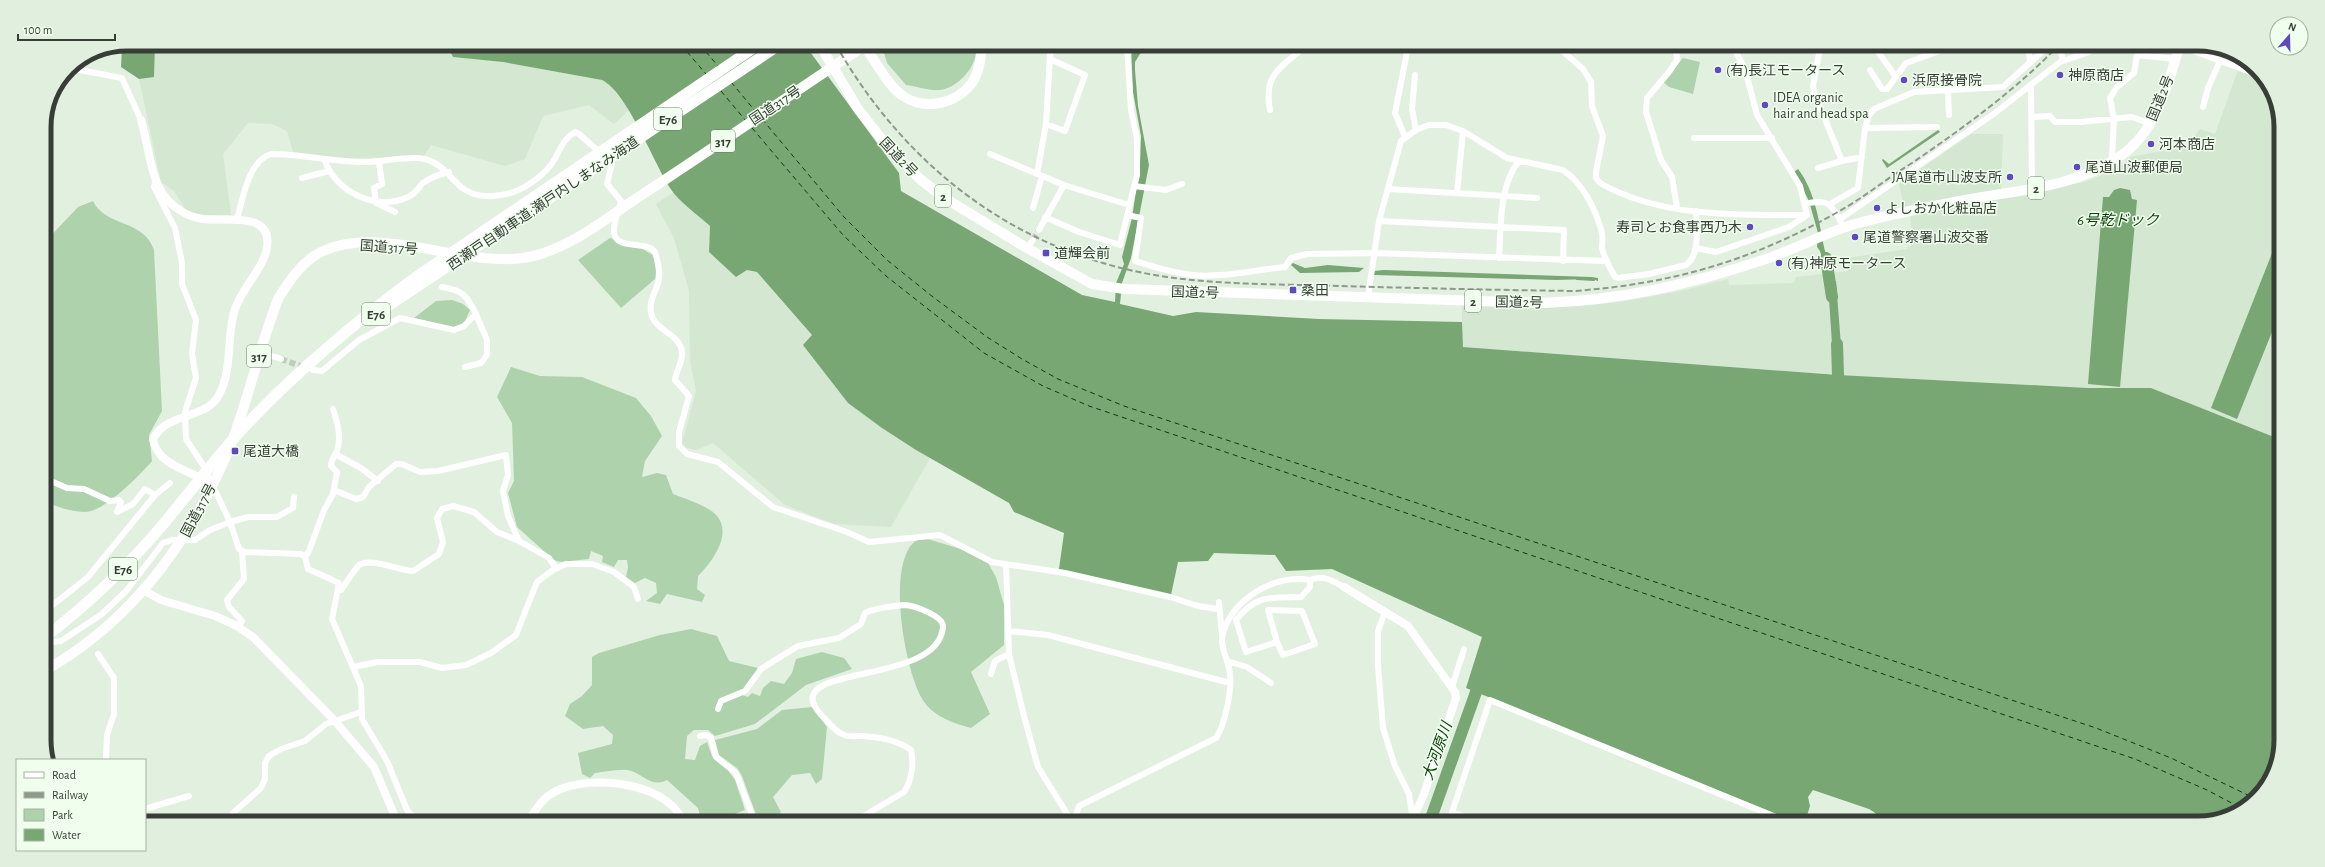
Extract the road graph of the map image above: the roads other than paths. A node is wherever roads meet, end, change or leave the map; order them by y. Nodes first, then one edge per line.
1 (749, 51) edge
2 (770, 51) edge
3 (824, 51) edge
4 (857, 51) edge
5 (868, 51) edge
6 (981, 51) edge
7 (1052, 51) edge
8 (1131, 51) edge
9 (1301, 51) edge
10 (1407, 51) edge
11 (1563, 51) edge
12 (1676, 51) edge
13 (1735, 51) edge
14 (1819, 51) edge
15 (1877, 51) edge
16 (1940, 51) edge
17 (2029, 51) edge
18 (2043, 51) edge
19 (2061, 51) edge
20 (2090, 51) edge
21 (2178, 51) edge
22 (2193, 51) edge
23 (1050, 59) junction
24 (2176, 59) junction
25 (2063, 60) junction
26 (2220, 61) junction
27 (2030, 63) junction
28 (78, 70) edge
29 (1870, 70) dead end
30 (2251, 72) edge
31 (1414, 75) dead end
32 (1896, 77) junction
33 (2031, 85) junction
34 (1948, 90) junction
35 (2203, 107) dead end
36 (1270, 110) dead end
37 (1949, 115) dead end
38 (2033, 117) junction
39 (2114, 118) junction
40 (141, 120) joint
41 (1046, 124) junction
42 (2151, 124) junction
43 (1937, 127) dead end
44 (1865, 128) junction
45 (1416, 130) junction
46 (1463, 131) junction
47 (1405, 137) junction
48 (1694, 138) dead end
49 (1772, 138) junction
50 (990, 154) dead end
51 (1862, 157) junction
52 (2118, 158) junction
53 (325, 161) junction
54 (1519, 161) junction
55 (1842, 161) junction
56 (379, 162) junction
57 (1818, 168) dead end
58 (329, 171) junction
59 (449, 172) junction
60 (1039, 175) junction
61 (302, 178) dead end
62 (155, 182) junction
63 (1182, 184) dead end
64 (1064, 186) junction
65 (1134, 186) junction
66 (2032, 188) junction
67 (1388, 190) junction
68 (1457, 193) junction
69 (1505, 196) junction
70 (1537, 198) dead end
71 (376, 203) junction
72 (1804, 204) junction
73 (1830, 204) junction
74 (1129, 205) junction
75 (1033, 208) dead end
76 (1677, 208) junction
77 (1696, 211) junction
78 (395, 212) dead end
79 (1127, 215) junction
80 (1807, 215) junction
81 (1045, 217) junction
82 (237, 219) junction
83 (1379, 221) junction
84 (1842, 223) junction
85 (1501, 227) junction
86 (1039, 230) tunnel mouth
87 (1696, 248) junction
88 (1375, 253) junction
89 (1499, 258) junction
90 (1563, 260) junction
91 (1607, 261) junction
92 (422, 278) junction
93 (442, 288) dead end
94 (1368, 297) junction
95 (476, 314) junction
96 (260, 352) junction
97 (281, 359) tunnel mouth
98 (465, 367) dead end
99 (313, 370) tunnel mouth
100 (333, 409) dead end
101 (186, 416) junction
102 (335, 454) junction
103 (51, 481) edge
104 (378, 481) junction
105 (170, 483) dead end
106 (212, 484) junction
107 (334, 490) junction
108 (155, 495) junction
109 (294, 497) dead end
110 (230, 522) junction
111 (519, 541) junction
112 (242, 551) junction
113 (305, 557) junction
114 (1006, 564) junction
115 (556, 568) junction
116 (1310, 580) junction
117 (1344, 587) joint
118 (338, 589) junction
119 (145, 591) junction
120 (638, 599) dead end
121 (51, 606) edge
122 (1384, 612) junction
123 (238, 627) junction
124 (1008, 631) junction
125 (51, 637) edge
126 (51, 640) edge
127 (1222, 640) junction
128 (1277, 642) junction
129 (1464, 649) dead end
130 (98, 654) dead end
131 (1009, 654) junction
132 (1227, 661) junction
133 (51, 667) edge
134 (354, 667) junction
135 (991, 674) dead end
136 (1230, 683) junction
137 (1271, 683) dead end
138 (1452, 687) junction
139 (718, 709) dead end
140 (361, 712) junction
141 (334, 720) junction
142 (700, 736) dead end
143 (106, 759) edge
144 (189, 796) dead end
145 (146, 809) edge
146 (1452, 812) junction
147 (1076, 815) dead end
148 (232, 816) edge
149 (395, 816) edge
150 (412, 816) edge
151 (532, 816) edge
152 (680, 816) edge
153 (752, 816) edge
154 (864, 816) edge
155 (1067, 816) edge
156 (1412, 816) edge
157 (1414, 816) edge
158 (1451, 816) edge
159 (1462, 816) edge
160 (1773, 816) edge

1 - 92 highway, 西瀬戸自動車道;瀬戸内しまなみ海道 / E76
2 - 92 highway, 西瀬戸自動車道;瀬戸内しまなみ海道 / E76
3 - 94 highway, 国道2号 / 2
4 - 96 highway, 国道317号 / 317
5 - 6 highway, 国道317号 / 317
7 - 23 street
8 - 65 street
9 - 36 street
10 - 47 street
11 - 76 street
12 - 76 street
13 - 49 street
14 - 55 street
15 - 32 street
16 - 32 street
17 - 27 street
18 - 27 street
19 - 25 street
20 - 25 street
21 - 24 highway, 国道2号 / 2
22 - 26 street
23 - 41 street
23 - 41 street
24 - 39 street
24 - 42 highway, 国道2号 / 2
25 - 33 street
26 - 30 street
26 - 35 street
27 - 34 street
28 - 40 street
29 - 32 street
31 - 45 street
33 - 38 street
33 - 84 street
34 - 37 street
34 - 44 street
38 - 39 street
38 - 66 street
39 - 42 street
39 - 52 street
40 - 62 street
41 - 60 street
42 - 52 highway, 国道2号 / 2
43 - 44 street
44 - 51 street
45 - 46 street
45 - 47 street
46 - 54 street
46 - 68 street
47 - 67 street
48 - 49 street
49 - 72 street
50 - 60 street
51 - 55 street
51 - 73 street
52 - 66 highway, 国道2号 / 2
53 - 56 street
53 - 58 street
53 - 82 street
54 - 69 street
54 - 91 street
55 - 57 street
56 - 59 street
56 - 71 street
58 - 61 street
58 - 71 street
59 - 71 street
59 - 114 street
60 - 64 street
60 - 75 street
62 - 82 street
62 - 101 street
63 - 65 street
64 - 74 street
64 - 81 street
65 - 74 street
66 - 84 highway, 国道2号 / 2
67 - 68 street
67 - 83 street
68 - 69 street
69 - 70 street
69 - 85 street
71 - 78 street
72 - 73 street
72 - 80 street
73 - 84 street
74 - 79 street
76 - 77 street
77 - 80 street
77 - 87 street
79 - 81 street
79 - 88 street
80 - 87 street
81 - 86 street
82 - 101 street
83 - 85 street
83 - 88 street
84 - 94 highway, 国道2号 / 2
85 - 89 street
85 - 90 street
87 - 91 street
88 - 89 street
88 - 94 street
89 - 90 street
90 - 91 street
92 - 125 highway, 西瀬戸自動車道;瀬戸内しまなみ海道 / E76
93 - 95 street
95 - 98 street
95 - 99 street
96 - 97 street
96 - 106 highway, 国道317号 / 317
100 - 102 street
101 - 106 street
101 - 106 street
102 - 104 street
102 - 107 street
103 - 108 street
104 - 107 street
104 - 111 street
105 - 108 street
106 - 110 street
106 - 119 highway, 国道317号 / 317
107 - 113 street
108 - 121 street
109 - 110 street
110 - 112 street
110 - 126 street
111 - 115 street
111 - 118 street
112 - 113 street
112 - 123 street
113 - 118 street
114 - 124 street
114 - 127 street
115 - 120 street
115 - 134 street
116 - 117 street
116 - 127 street
116 - 128 street
117 - 122 street
118 - 134 street
119 - 123 street
119 - 133 highway, 国道317号 / 317
122 - 138 street
122 - 156 street
123 - 141 street
124 - 131 street
124 - 136 street
127 - 132 street
128 - 128 street
129 - 138 street
130 - 143 street
131 - 135 street
131 - 155 street
132 - 136 street
132 - 137 street
134 - 140 street
136 - 147 street
138 - 157 street
139 - 154 street
140 - 141 street
140 - 150 street
141 - 148 street
141 - 149 street
142 - 153 street
144 - 145 street
146 - 158 street
146 - 159 street
146 - 160 street
151 - 152 street

